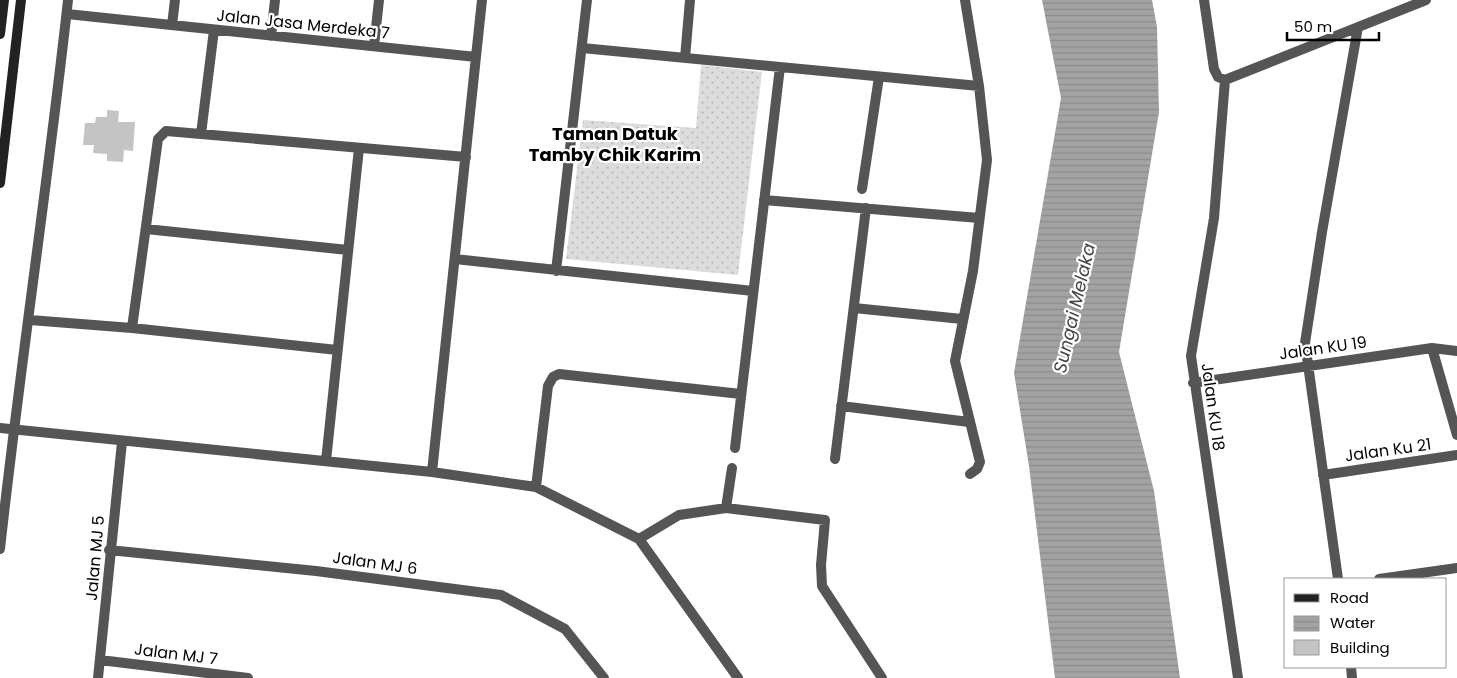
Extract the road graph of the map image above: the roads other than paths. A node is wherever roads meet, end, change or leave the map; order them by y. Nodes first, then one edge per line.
1 (4, 0) edge
2 (21, 0) edge
3 (68, 0) edge
4 (175, 0) edge
5 (275, 0) edge
6 (379, 0) edge
7 (482, 0) edge
8 (587, 0) edge
9 (690, 0) edge
10 (965, 0) edge
11 (1204, 0) edge
12 (1426, 0) edge
13 (67, 14) junction
14 (172, 25) junction
15 (1358, 27) junction
16 (214, 30) junction
17 (0, 34) edge
18 (271, 36) junction
19 (374, 46) junction
20 (582, 48) junction
21 (476, 57) junction
22 (685, 58) junction
23 (780, 67) junction
24 (879, 77) junction
25 (1225, 80) junction
26 (980, 86) junction
27 (201, 134) junction
28 (359, 148) junction
29 (466, 157) junction
30 (0, 183) edge
31 (862, 189) dead end
32 (764, 200) junction
33 (866, 208) junction
34 (979, 218) junction
35 (146, 229) junction
36 (348, 250) junction
37 (455, 259) junction
38 (556, 270) junction
39 (753, 291) junction
40 (854, 308) junction
41 (962, 319) junction
42 (30, 320) junction
43 (132, 328) junction
44 (1432, 348) junction
45 (337, 350) junction
46 (1457, 352) edge
47 (1308, 366) junction
48 (1193, 383) junction
49 (741, 394) junction
50 (841, 406) junction
51 (969, 422) junction
52 (0, 428) edge
53 (13, 430) junction
54 (1457, 435) edge
55 (122, 442) junction
56 (735, 448) dead end
57 (1457, 455) edge
58 (835, 459) dead end
59 (326, 461) junction
60 (732, 468) dead end
61 (432, 472) junction
62 (970, 474) dead end
63 (1323, 475) junction
64 (536, 487) junction
65 (726, 508) junction
66 (639, 539) junction
67 (0, 549) edge
68 (109, 550) junction
69 (1457, 568) edge
70 (1338, 578) edge
71 (1386, 578) edge
72 (100, 660) junction
73 (207, 676) edge
74 (98, 678) edge
75 (248, 678) edge
76 (604, 678) edge
77 (738, 678) edge
78 (882, 678) edge
79 (1238, 678) edge

1 - 17 main road
2 - 30 main road
3 - 13 street
4 - 14 street
5 - 18 street
6 - 19 street
7 - 21 street
8 - 20 street
9 - 22 street
10 - 26 street
11 - 25 street
12 - 15 street
13 - 14 street, Jalan Jasa Merdeka 7
13 - 42 street
14 - 16 street, Jalan Jasa Merdeka 7
15 - 25 street
15 - 47 street
16 - 18 street, Jalan Jasa Merdeka 7
16 - 27 street
18 - 19 street, Jalan Jasa Merdeka 7
19 - 21 street, Jalan Jasa Merdeka 7
20 - 22 street
20 - 38 street
21 - 29 street
22 - 23 street
23 - 24 street
23 - 32 street
24 - 26 street
24 - 31 street
25 - 48 street, Jalan KU 18
26 - 34 street
27 - 28 street
27 - 35 street
28 - 29 street
28 - 36 street
29 - 37 street
32 - 33 street
32 - 39 street
33 - 34 street
33 - 40 street
34 - 41 street
35 - 36 street
35 - 43 street
36 - 45 street
37 - 38 street
37 - 61 street
38 - 39 street
39 - 49 street
40 - 41 street
40 - 50 street
41 - 51 street
42 - 43 street
42 - 53 street
43 - 45 street
44 - 46 street, Jalan KU 19
44 - 47 street, Jalan KU 19
44 - 54 street
45 - 59 street
47 - 48 street, Jalan KU 19
47 - 63 street
48 - 79 street, Jalan KU 18
49 - 56 street
49 - 64 street
50 - 51 street
50 - 58 street
51 - 62 street
52 - 53 street
53 - 55 street
53 - 67 street
55 - 59 street
55 - 68 street, Jalan MJ 5
57 - 63 street, Jalan Ku 21
59 - 61 street
60 - 65 street
61 - 64 street
63 - 70 street
64 - 66 street
65 - 66 street
65 - 78 street
66 - 77 street
68 - 72 street, Jalan MJ 5
68 - 76 street, Jalan MJ 6
69 - 71 street
72 - 73 street, Jalan MJ 7
72 - 74 street, Jalan MJ 5
73 - 75 street, Jalan MJ 7

